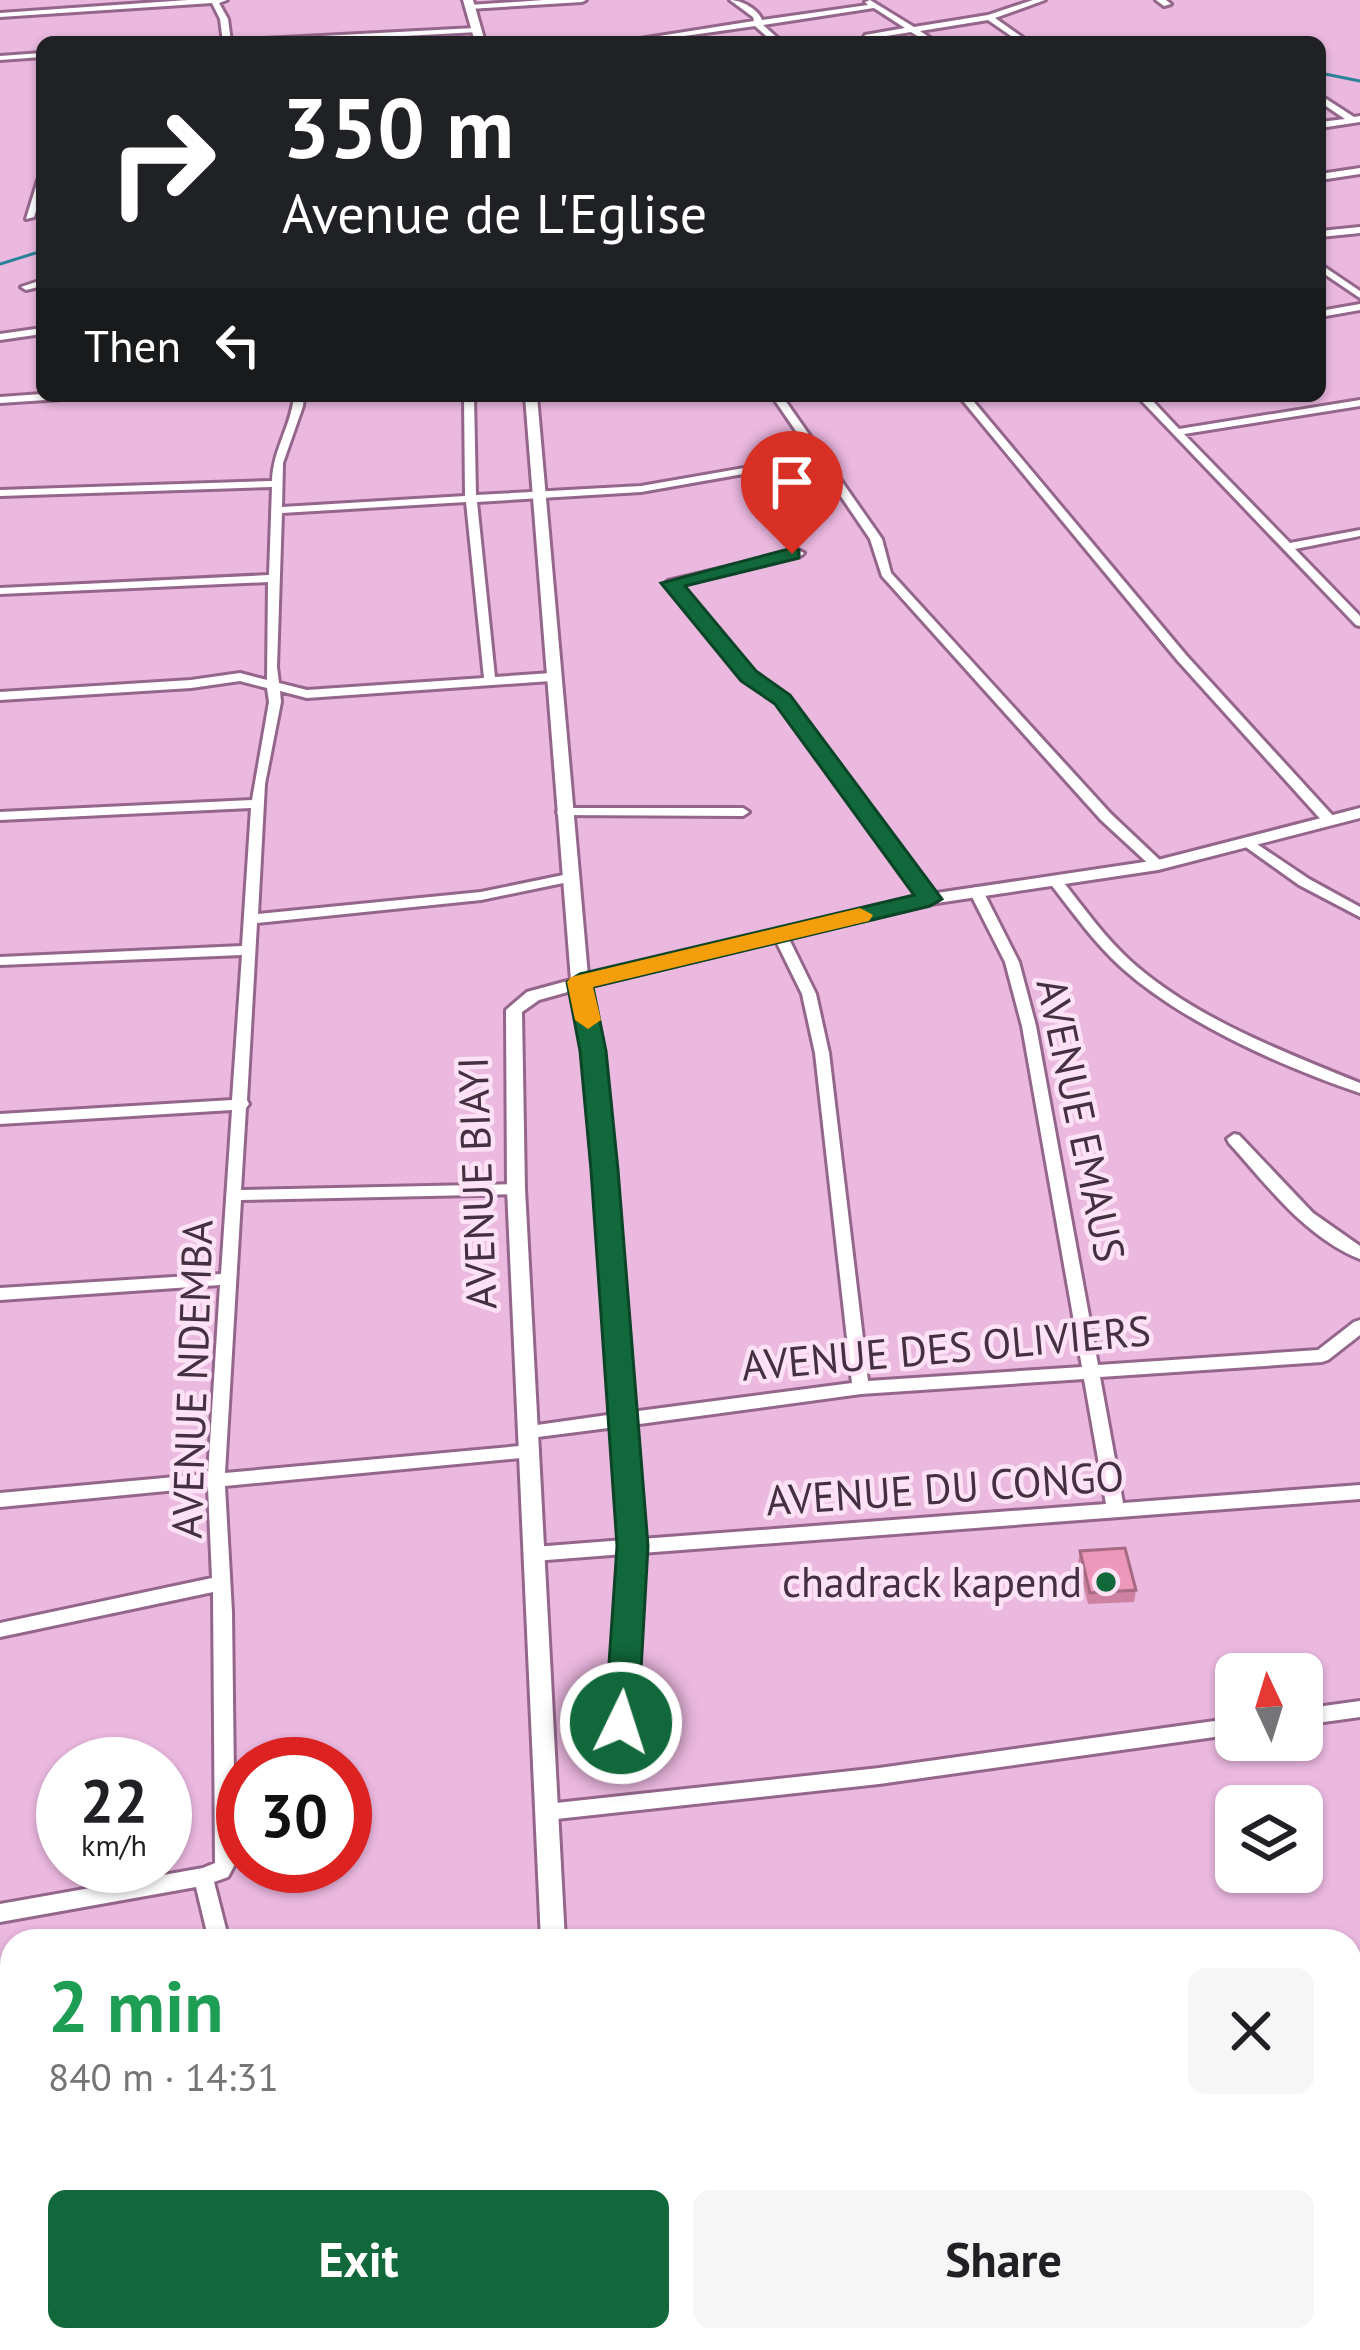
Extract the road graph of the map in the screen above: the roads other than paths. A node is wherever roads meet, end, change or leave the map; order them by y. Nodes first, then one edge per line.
1 (217, 0) edge
2 (583, 0) edge
3 (734, 0) edge
4 (1041, 0) edge
5 (468, 3) edge
6 (871, 3) edge
7 (1013, 3) edge
8 (0, 15) edge
9 (989, 17) junction
10 (759, 26) junction
11 (915, 30) junction
12 (226, 36) edge
13 (478, 36) edge
14 (675, 36) edge
15 (771, 36) edge
16 (875, 36) edge
17 (924, 36) edge
18 (1016, 36) edge
19 (36, 55) edge
20 (0, 58) edge
21 (1326, 102) edge
22 (1356, 120) edge
23 (1326, 124) edge
24 (1360, 171) edge
25 (1326, 176) edge
26 (36, 197) edge
27 (29, 217) dead end
28 (1360, 230) edge
29 (1326, 233) edge
30 (1326, 271) edge
31 (36, 284) edge
32 (26, 286) dead end
33 (1360, 295) edge
34 (1360, 307) edge
35 (1326, 313) edge
36 (36, 333) edge
37 (0, 337) edge
38 (36, 398) edge
39 (0, 400) edge
40 (299, 402) edge
41 (469, 402) edge
42 (531, 402) edge
43 (781, 402) edge
44 (969, 402) edge
45 (1148, 402) edge
46 (1360, 403) edge
47 (1177, 432) junction
48 (818, 458) junction
49 (279, 484) junction
50 (0, 493) edge
51 (537, 498) junction
52 (471, 501) junction
53 (279, 510) junction
54 (1360, 533) edge
55 (1288, 547) junction
56 (798, 553) dead end
57 (273, 578) junction
58 (0, 591) edge
59 (1360, 623) edge
60 (551, 677) junction
61 (490, 683) junction
62 (275, 686) junction
63 (0, 696) edge
64 (258, 804) junction
65 (563, 812) junction
66 (743, 812) dead end
67 (1360, 813) edge
68 (0, 816) edge
69 (1329, 820) junction
70 (1248, 842) junction
71 (1158, 865) junction
72 (568, 878) junction
73 (1056, 882) junction
74 (976, 891) junction
75 (930, 899) junction
76 (1360, 913) edge
77 (253, 919) junction
78 (780, 935) junction
79 (250, 950) junction
80 (0, 961) edge
81 (580, 982) junction
82 (1360, 1088) edge
83 (242, 1104) junction
84 (0, 1119) edge
85 (1234, 1139) dead end
86 (516, 1189) junction
87 (236, 1195) junction
88 (1360, 1253) edge
89 (227, 1279) junction
90 (0, 1294) edge
91 (1360, 1326) edge
92 (1094, 1370) junction
93 (861, 1388) junction
94 (620, 1420) junction
95 (530, 1442) junction
96 (216, 1479) junction
97 (1360, 1492) edge
98 (0, 1500) edge
99 (1116, 1512) junction
100 (632, 1546) junction
101 (534, 1554) junction
102 (221, 1583) junction
103 (0, 1630) edge
104 (1360, 1709) edge
105 (1323, 1714) edge
106 (1215, 1729) edge
107 (620, 1757) dead end
108 (547, 1812) junction
109 (203, 1876) junction
110 (0, 1913) edge
111 (216, 1929) edge
112 (552, 1929) edge

1 - 8 street
1 - 12 street
2 - 5 street
3 - 10 street
4 - 7 street
5 - 13 street
6 - 10 street
6 - 11 street
7 - 9 street
9 - 11 street
9 - 18 street
10 - 14 street
10 - 15 street
11 - 16 street
11 - 17 street
19 - 20 street
21 - 22 street
22 - 23 street
24 - 25 street
26 - 27 street
28 - 29 street
30 - 33 street
31 - 32 street
34 - 35 street
36 - 37 street
38 - 39 street
40 - 49 street, AVENUE NDEMBA
41 - 52 street
42 - 51 street
43 - 48 street
44 - 69 street
45 - 47 street
46 - 47 street
47 - 55 street
48 - 51 street
48 - 71 street
49 - 50 street
49 - 53 street, AVENUE NDEMBA
51 - 52 street
51 - 60 street
52 - 53 street
52 - 61 street
53 - 57 street, AVENUE NDEMBA
54 - 55 street
55 - 59 street
56 - 75 street
57 - 58 street
57 - 62 street, AVENUE NDEMBA
60 - 61 street
60 - 65 street
61 - 62 street
62 - 63 street
62 - 64 street, AVENUE NDEMBA
64 - 68 street
64 - 77 street, AVENUE NDEMBA
65 - 66 street
65 - 72 street
67 - 69 street
69 - 70 street
70 - 71 street
70 - 76 street
71 - 73 street
72 - 77 street
72 - 81 street
73 - 74 street
73 - 82 street
74 - 75 street
74 - 92 street, AVENUE EMAUS
75 - 78 street
77 - 79 street, AVENUE NDEMBA
78 - 81 street
78 - 93 street
79 - 80 street
79 - 83 street, AVENUE NDEMBA
81 - 86 street, AVENUE BIAYI
81 - 94 street
83 - 84 street
83 - 87 street, AVENUE NDEMBA
85 - 88 street
86 - 87 street
86 - 95 street, AVENUE BIAYI
87 - 89 street, AVENUE NDEMBA
89 - 90 street
89 - 96 street, AVENUE NDEMBA
91 - 92 street, AVENUE DES OLIVIERS
92 - 93 street, AVENUE DES OLIVIERS
92 - 99 street, AVENUE EMAUS
93 - 94 street, AVENUE DES OLIVIERS
94 - 95 street, AVENUE DES OLIVIERS
94 - 100 street
95 - 96 street, AVENUE DES OLIVIERS
95 - 101 street, AVENUE BIAYI
96 - 98 street, AVENUE DES OLIVIERS
96 - 102 street, AVENUE NDEMBA
97 - 99 street, AVENUE DU CONGO
99 - 100 street, AVENUE DU CONGO
100 - 101 street, AVENUE DU CONGO
100 - 107 street
101 - 108 street, AVENUE BIAYI
102 - 103 street
102 - 109 street, AVENUE NDEMBA
104 - 105 street
106 - 108 street
108 - 112 street, AVENUE BIAYI
109 - 110 street
109 - 111 street

